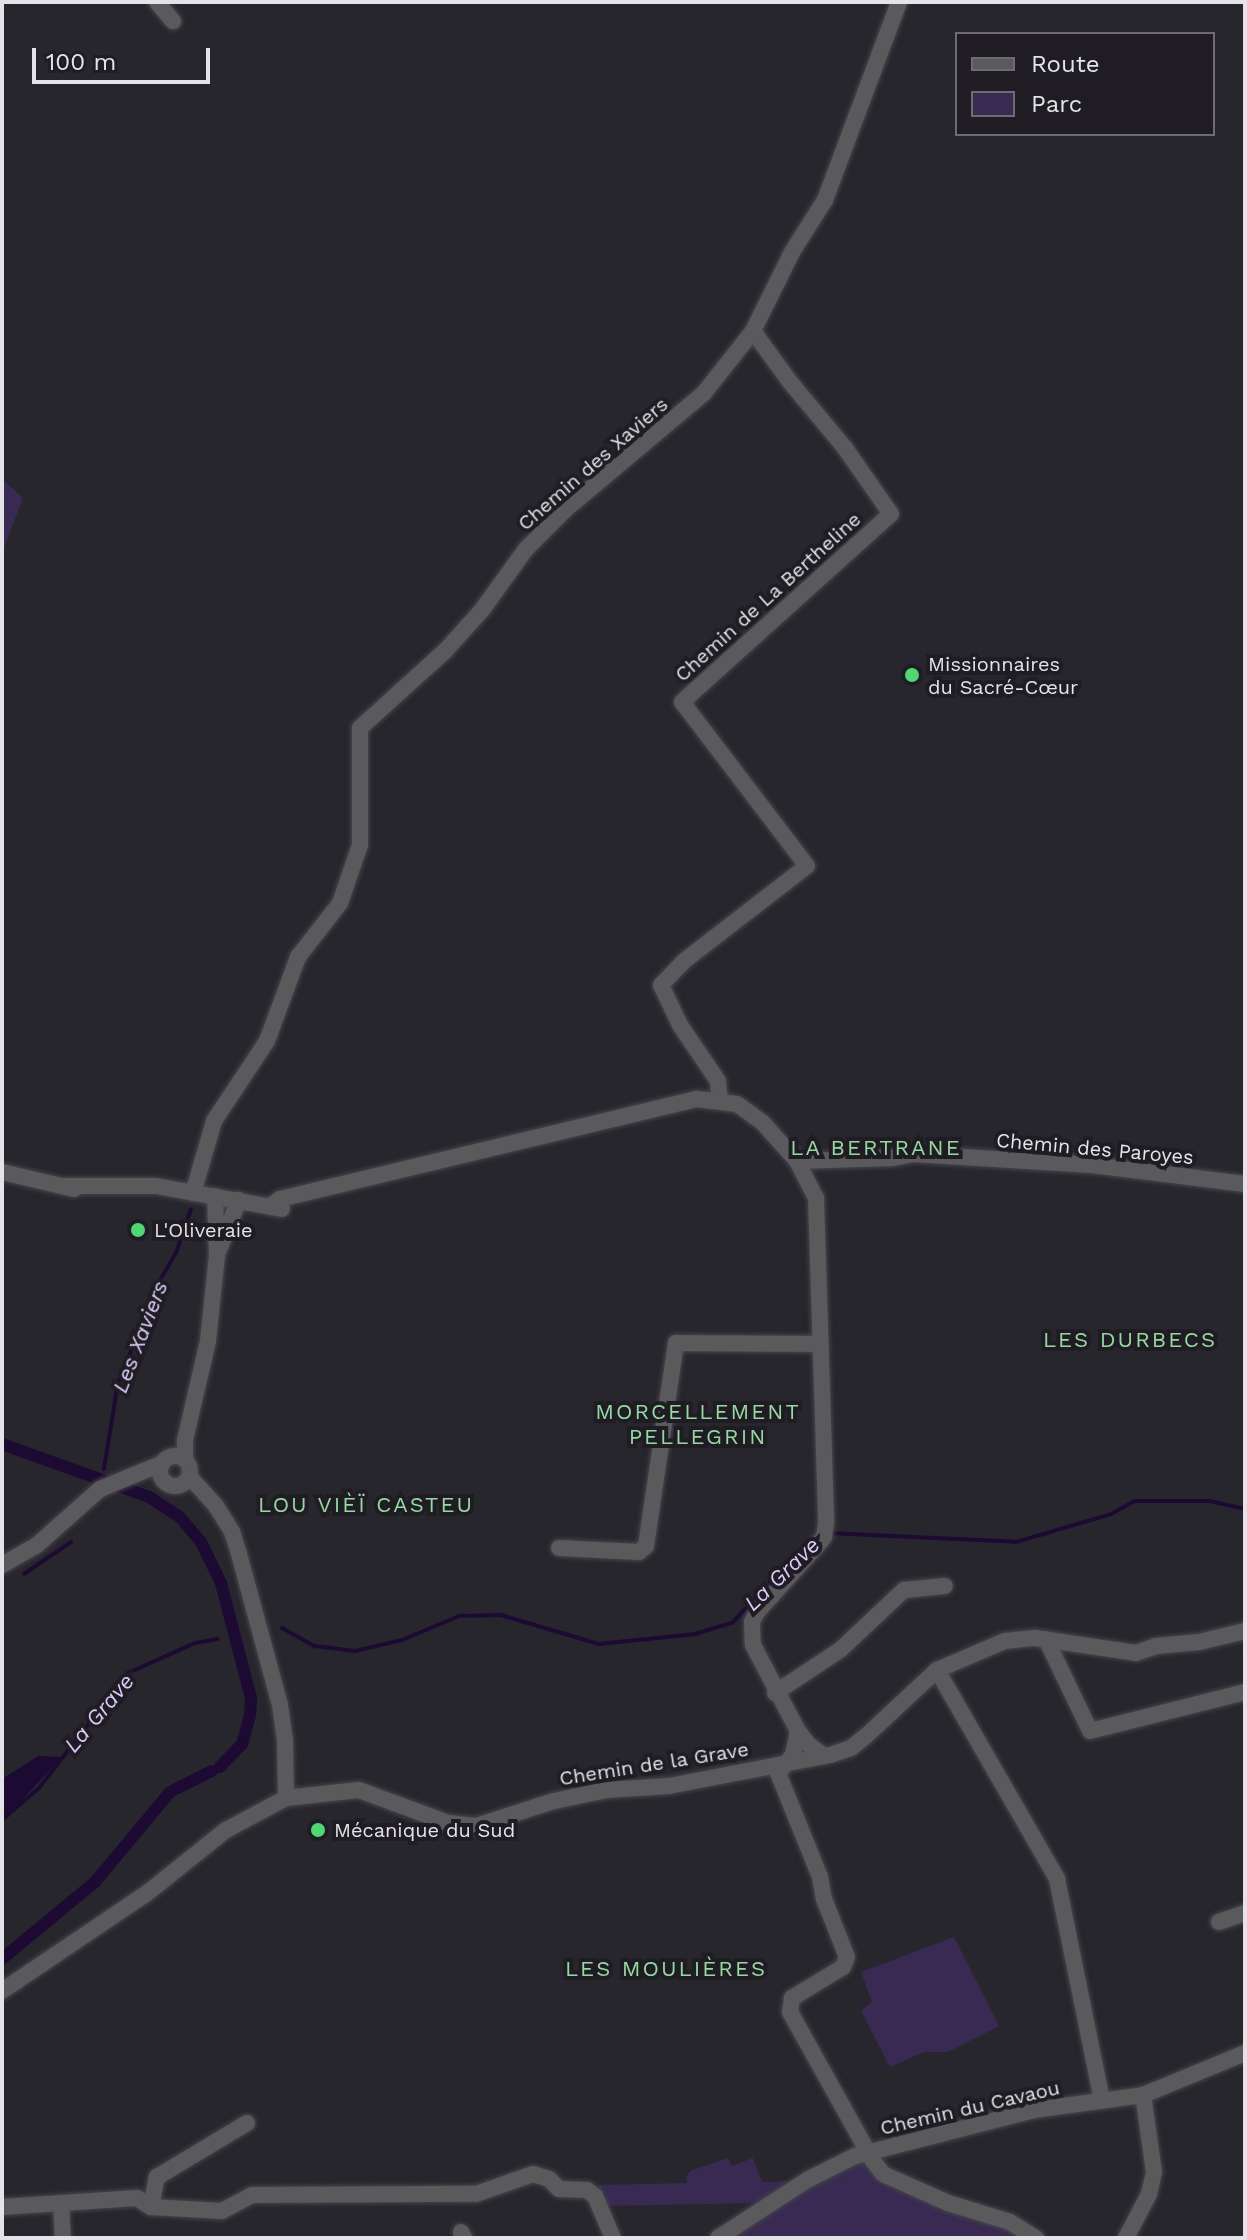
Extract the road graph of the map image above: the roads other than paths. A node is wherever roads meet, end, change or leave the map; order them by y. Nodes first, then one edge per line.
1 (157, 2) edge
2 (899, 2) edge
3 (173, 21) dead end
4 (753, 331) junction
5 (715, 1101) junction
6 (797, 1161) junction
7 (2, 1172) edge
8 (1245, 1184) edge
9 (193, 1193) junction
10 (215, 1196) junction
11 (239, 1200) junction
12 (217, 1256) junction
13 (819, 1344) junction
14 (175, 1469) junction
15 (559, 1548) dead end
16 (2, 1565) edge
17 (945, 1586) dead end
18 (1245, 1631) edge
19 (1046, 1639) junction
20 (937, 1670) junction
21 (1245, 1692) edge
22 (775, 1693) junction
23 (798, 1731) junction
24 (824, 1756) junction
25 (783, 1763) junction
26 (286, 1798) junction
27 (1245, 1913) edge
28 (1219, 1922) dead end
29 (2, 1991) edge
30 (1245, 2053) edge
31 (1143, 2095) junction
32 (1102, 2100) junction
33 (247, 2123) dead end
34 (869, 2153) junction
35 (61, 2203) junction
36 (2, 2207) edge
37 (151, 2207) junction
38 (63, 2238) edge
39 (613, 2238) edge
40 (718, 2238) edge
41 (1036, 2238) edge
42 (1126, 2238) edge

1 - 3 street
2 - 4 street, Chemin des Xaviers
4 - 5 street, Chemin de La Bertheline
4 - 9 street, Chemin des Xaviers
5 - 6 street
5 - 11 street
6 - 8 street, Chemin des Paroyes
6 - 13 street
7 - 9 street
9 - 10 street
10 - 11 street
10 - 12 street
11 - 12 street
12 - 14 street
13 - 15 street
13 - 22 street
14 - 16 street
14 - 26 street
17 - 22 street
18 - 19 street, Chemin de la Grave
19 - 20 street, Chemin de la Grave
19 - 21 street
20 - 24 street, Chemin de la Grave
20 - 32 street
22 - 23 street
23 - 24 street
23 - 25 street
24 - 25 street, Chemin de la Grave
25 - 26 street, Chemin de la Grave
25 - 34 street
26 - 29 street, Chemin de la Grave
27 - 28 street
30 - 31 street, Chemin du Cavaou
31 - 32 street, Chemin du Cavaou
31 - 42 street
32 - 34 street, Chemin du Cavaou
33 - 37 street
34 - 40 street, Chemin du Cavaou
34 - 41 street
35 - 36 street
35 - 37 street
35 - 38 street
37 - 39 street

